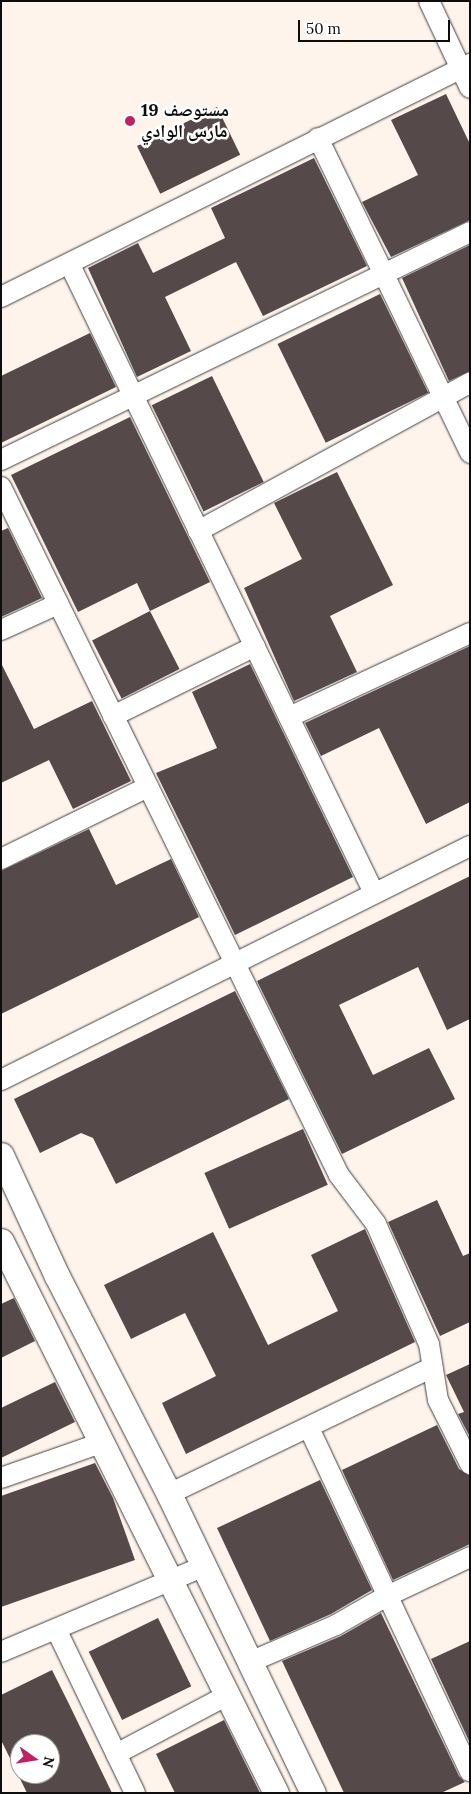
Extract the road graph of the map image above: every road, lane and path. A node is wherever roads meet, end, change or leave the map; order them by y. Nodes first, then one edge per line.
1 (429, 1) edge
2 (465, 66) edge
3 (470, 88) edge
4 (318, 138) junction
5 (470, 232) edge
6 (70, 265) junction
7 (383, 274) junction
8 (1, 297) edge
9 (470, 383) edge
10 (133, 396) junction
11 (443, 397) junction
12 (470, 453) edge
13 (1, 460) edge
14 (1, 487) edge
15 (198, 530) junction
16 (58, 604) junction
17 (1, 630) edge
18 (470, 633) edge
19 (255, 646) junction
20 (113, 716) junction
21 (289, 717) junction
22 (148, 787) junction
23 (470, 846) edge
24 (1, 859) edge
25 (374, 893) junction
26 (234, 962) junction
27 (1, 1080) edge
28 (1, 1155) edge
29 (1, 1241) edge
30 (430, 1368) junction
31 (309, 1428) junction
32 (101, 1442) junction
33 (470, 1464) edge
34 (1, 1478) edge
35 (168, 1494) junction
36 (470, 1557) edge
37 (202, 1567) junction
38 (169, 1583) junction
39 (385, 1596) junction
40 (57, 1631) junction
41 (1, 1652) edge
42 (250, 1662) junction
43 (228, 1695) junction
44 (116, 1754) junction
45 (470, 1770) edge
46 (136, 1793) edge
47 (276, 1793) edge
48 (312, 1793) edge

1 - 2 street
2 - 3 street
2 - 4 street
4 - 6 street
4 - 7 street
5 - 7 street
6 - 8 street
6 - 10 street
7 - 10 street
7 - 11 street
9 - 11 street
10 - 13 street
10 - 15 street
11 - 12 street
11 - 15 street
14 - 16 street
15 - 19 street
16 - 17 street
16 - 20 street
18 - 21 street
19 - 20 street
19 - 21 street
20 - 22 street
21 - 25 street
22 - 24 street
22 - 26 street
23 - 25 street
25 - 26 street
26 - 27 street
26 - 30 street
28 - 35 street
29 - 32 street
30 - 31 street
30 - 33 street
31 - 35 street
31 - 39 street
32 - 34 street
32 - 38 street
35 - 37 street
36 - 39 street
37 - 38 street
37 - 42 street
38 - 40 street
38 - 43 street
39 - 42 street
39 - 45 street
40 - 41 street
40 - 44 street
42 - 48 street
43 - 44 street
43 - 47 street
44 - 46 street

